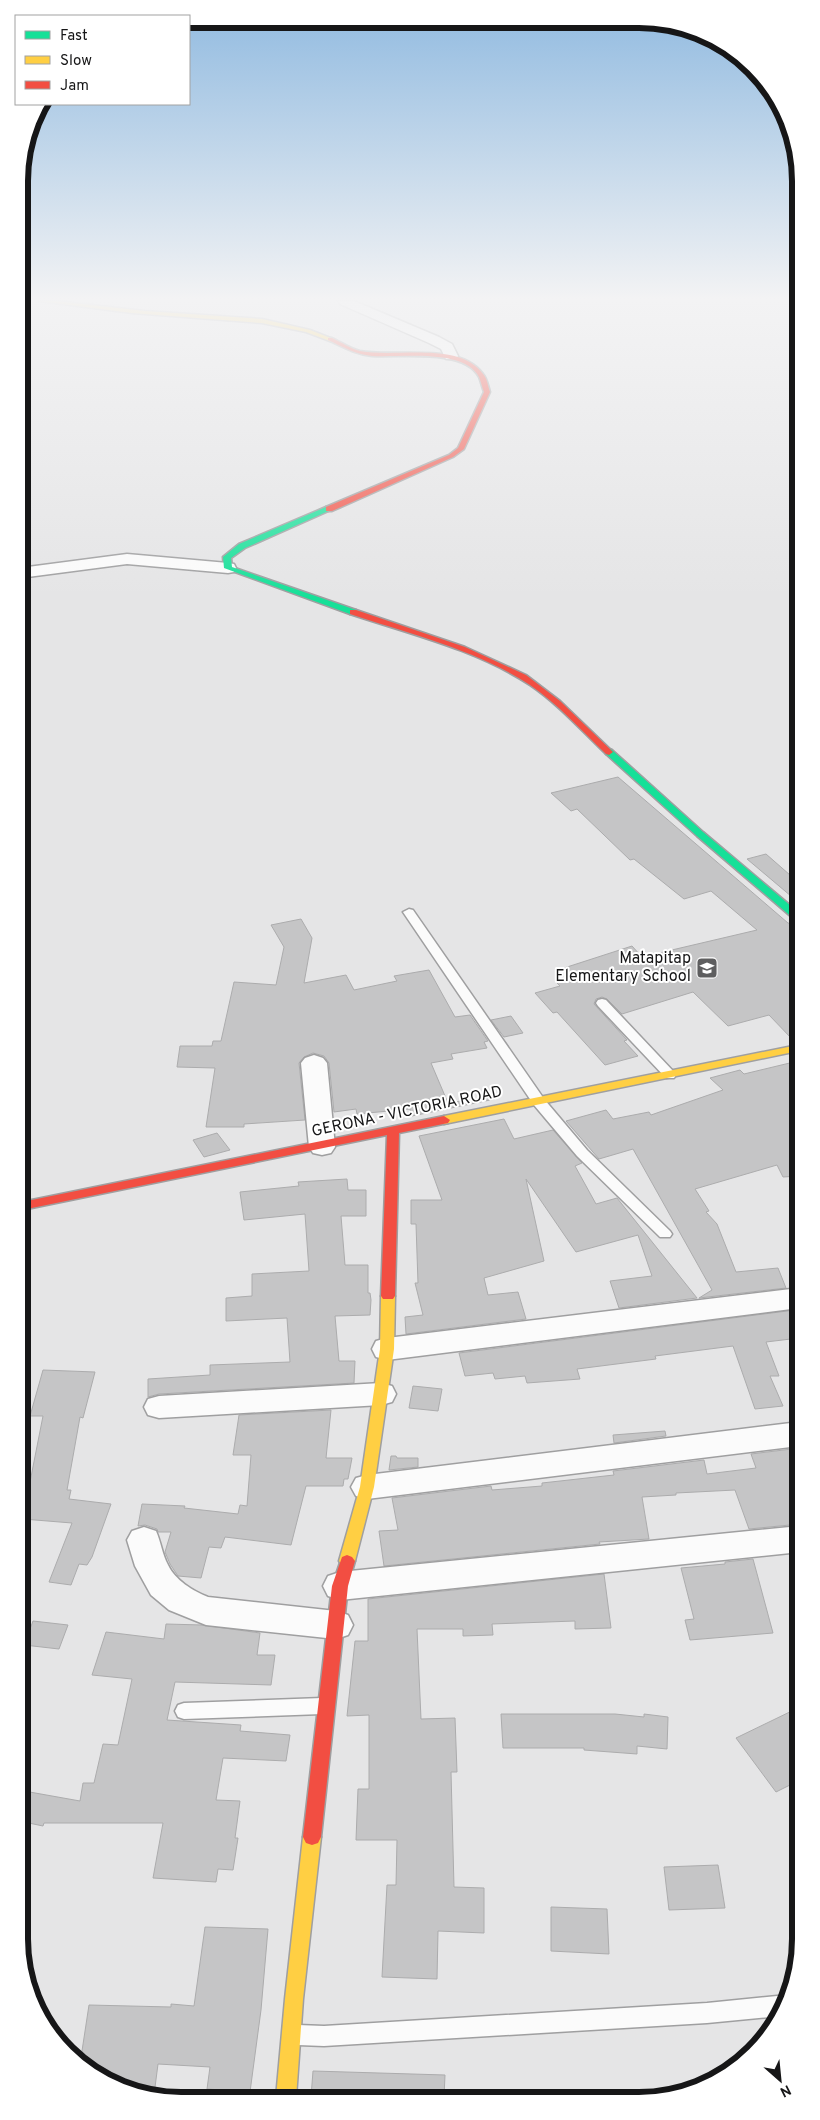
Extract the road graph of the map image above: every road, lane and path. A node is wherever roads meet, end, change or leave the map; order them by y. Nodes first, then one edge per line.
1 (483, 400) edge
2 (228, 568) junction
3 (28, 572) edge
4 (409, 912) dead end
5 (792, 912) edge
6 (602, 1003) dead end
7 (792, 1049) edge
8 (314, 1063) dead end
9 (670, 1075) junction
10 (539, 1102) junction
11 (394, 1131) junction
12 (322, 1147) junction
13 (27, 1205) edge
14 (665, 1234) dead end
15 (792, 1299) edge
16 (387, 1349) junction
17 (381, 1394) junction
18 (159, 1407) dead end
19 (792, 1435) edge
20 (367, 1487) junction
21 (144, 1540) dead end
22 (792, 1540) edge
23 (340, 1586) junction
24 (336, 1625) junction
25 (327, 1706) junction
26 (184, 1711) dead end
27 (777, 2006) edge
28 (291, 2035) junction
29 (286, 2092) edge

1 - 2 street
2 - 3 street
2 - 5 street
4 - 10 lane
6 - 9 lane
7 - 9 street, GERONA - VICTORIA ROAD
8 - 12 street
9 - 10 street, GERONA - VICTORIA ROAD
10 - 11 street, GERONA - VICTORIA ROAD
10 - 14 lane
11 - 12 street, GERONA - VICTORIA ROAD
11 - 16 street
12 - 13 street, GERONA - VICTORIA ROAD
15 - 16 street
16 - 17 street
17 - 18 street
17 - 20 street
19 - 20 street
20 - 23 street
21 - 24 street
22 - 23 street
23 - 24 street
24 - 25 street
25 - 26 lane
25 - 28 street
27 - 28 lane
28 - 29 street

